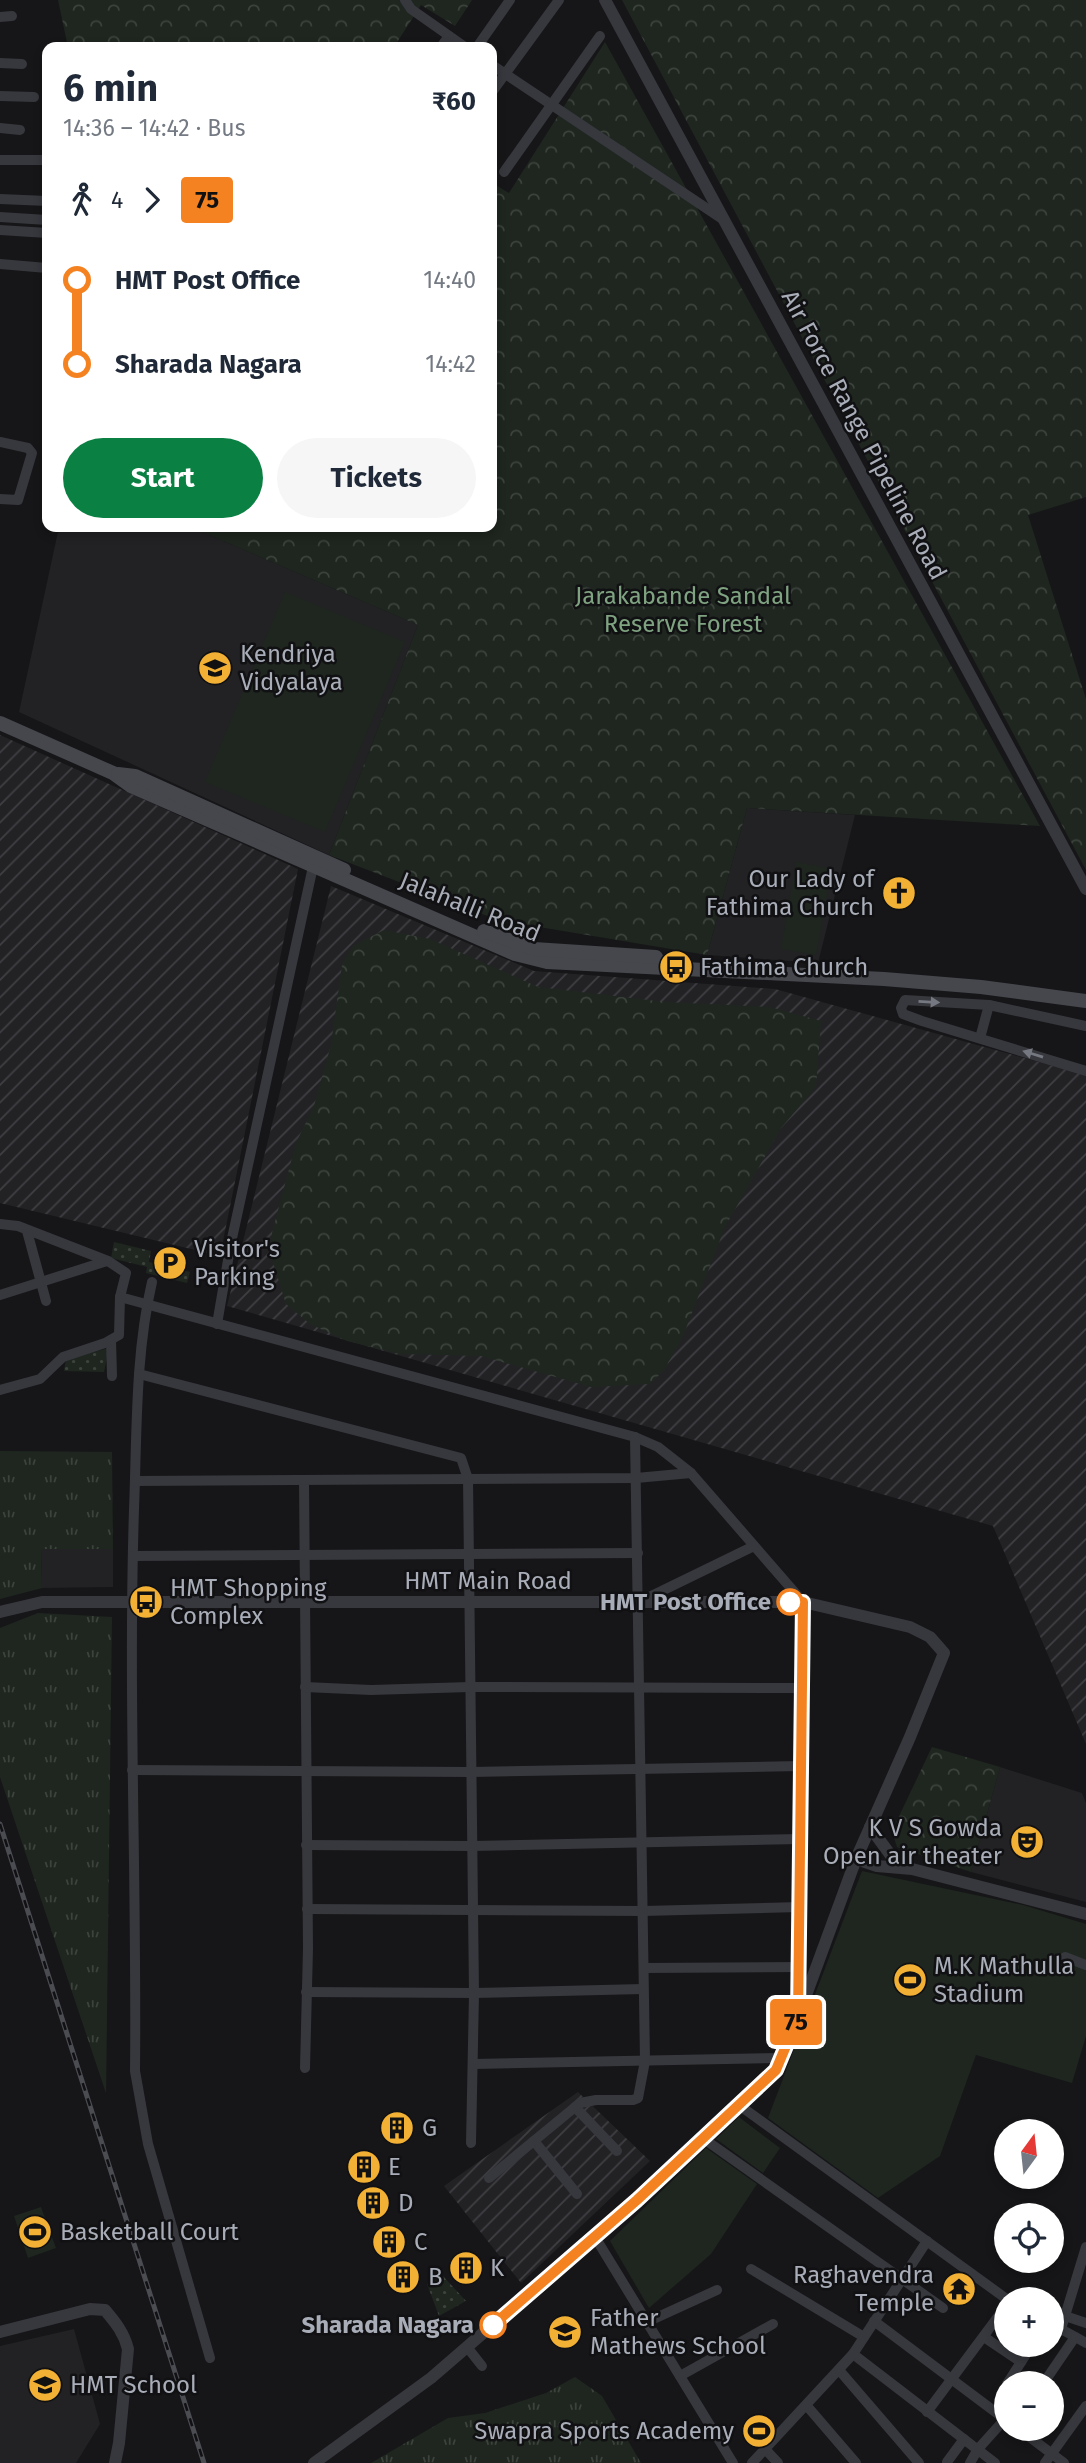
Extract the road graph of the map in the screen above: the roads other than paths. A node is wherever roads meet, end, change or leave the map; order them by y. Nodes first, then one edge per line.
1 (405, 0) edge
2 (510, 0) edge
3 (559, 0) edge
4 (605, 0) edge
5 (12, 16) dead end
6 (0, 17) edge
7 (449, 36) junction
8 (600, 36) dead end
9 (445, 42) edge
10 (458, 42) edge
11 (481, 42) edge
12 (0, 63) edge
13 (22, 64) dead end
14 (497, 68) edge
15 (505, 74) junction
16 (497, 85) edge
17 (0, 96) edge
18 (34, 97) dead end
19 (551, 105) junction
20 (0, 128) edge
21 (20, 130) dead end
22 (0, 160) edge
23 (42, 160) edge
24 (505, 172) dead end
25 (0, 200) edge
26 (42, 201) edge
27 (0, 218) edge
28 (723, 219) junction
29 (42, 220) edge
30 (0, 230) edge
31 (42, 233) edge
32 (0, 264) edge
33 (42, 268) edge
34 (0, 442) edge
35 (0, 499) edge
36 (0, 723) edge
37 (314, 862) junction
38 (1086, 889) edge
39 (612, 959) junction
40 (1086, 992) edge
41 (1086, 1001) edge
42 (989, 1005) junction
43 (1086, 1026) edge
44 (980, 1038) junction
45 (1086, 1071) edge
46 (0, 1224) edge
47 (27, 1231) junction
48 (107, 1261) junction
49 (41, 1282) junction
50 (152, 1282) dead end
51 (0, 1295) edge
52 (120, 1297) junction
53 (46, 1301) dead end
54 (146, 1304) junction
55 (217, 1324) junction
56 (111, 1340) junction
57 (139, 1374) junction
58 (112, 1376) dead end
59 (0, 1390) edge
60 (635, 1437) junction
61 (691, 1473) junction
62 (636, 1478) junction
63 (468, 1479) junction
64 (304, 1480) junction
65 (135, 1481) junction
66 (754, 1546) junction
67 (638, 1553) junction
68 (468, 1554) junction
69 (304, 1555) junction
70 (133, 1556) junction
71 (639, 1601) junction
72 (131, 1602) junction
73 (469, 1602) junction
74 (803, 1602) junction
75 (304, 1603) junction
76 (0, 1612) edge
77 (305, 1687) junction
78 (470, 1687) junction
79 (802, 1688) junction
80 (640, 1689) junction
81 (801, 1766) junction
82 (132, 1770) junction
83 (642, 1770) junction
84 (306, 1772) junction
85 (471, 1773) junction
86 (870, 1827) junction
87 (800, 1839) junction
88 (642, 1843) junction
89 (306, 1845) junction
90 (471, 1846) junction
91 (856, 1859) junction
92 (912, 1869) junction
93 (800, 1907) junction
94 (307, 1909) junction
95 (472, 1910) junction
96 (643, 1911) junction
97 (1086, 1914) edge
98 (1065, 1957) dead end
99 (1086, 1965) edge
100 (799, 1967) junction
101 (644, 1968) junction
102 (643, 1989) junction
103 (306, 1992) junction
104 (474, 1993) junction
105 (798, 2017) junction
106 (781, 2058) junction
107 (645, 2061) junction
108 (474, 2064) junction
109 (305, 2068) dead end
110 (739, 2105) junction
111 (575, 2107) junction
112 (704, 2139) junction
113 (534, 2141) junction
114 (471, 2143) dead end
115 (617, 2151) dead end
116 (489, 2178) dead end
117 (577, 2194) dead end
118 (595, 2237) junction
119 (927, 2241) junction
120 (1086, 2248) edge
121 (751, 2269) dead end
122 (903, 2280) junction
123 (718, 2290) dead end
124 (994, 2290) edge
125 (943, 2308) dead end
126 (1065, 2316) joint
127 (874, 2321) junction
128 (647, 2322) junction
129 (994, 2323) edge
130 (1086, 2323) edge
131 (773, 2324) dead end
132 (1064, 2331) edge
133 (0, 2332) edge
134 (864, 2337) junction
135 (984, 2337) junction
136 (1075, 2337) junction
137 (1086, 2343) edge
138 (467, 2347) junction
139 (853, 2354) junction
140 (1024, 2357) edge
141 (210, 2358) dead end
142 (1021, 2362) junction
143 (482, 2366) dead end
144 (839, 2370) junction
145 (1015, 2371) edge
146 (1052, 2371) edge
147 (680, 2376) junction
148 (952, 2379) junction
149 (807, 2406) junction
150 (1086, 2406) edge
151 (994, 2411) edge
152 (927, 2412) junction
153 (994, 2431) edge
154 (964, 2439) junction
155 (1031, 2441) edge
156 (119, 2443) junction
157 (765, 2449) junction
158 (978, 2449) junction
159 (1049, 2459) edge
160 (947, 2462) edge
161 (105, 2463) edge
162 (114, 2463) edge
163 (314, 2463) edge
164 (733, 2463) edge
165 (752, 2463) edge
166 (778, 2463) edge
167 (856, 2463) edge
168 (919, 2463) edge
169 (970, 2463) edge
170 (995, 2463) edge
171 (1064, 2463) edge

1 - 7 street
2 - 11 street
3 - 15 street
4 - 28 street, Air Force Range Pipeline Road
5 - 6 street
7 - 9 street
7 - 10 street
8 - 19 street
12 - 13 street
14 - 15 street
15 - 16 street
15 - 19 street
17 - 18 street
19 - 24 street
19 - 28 street
20 - 21 street
22 - 23 street
25 - 26 street
27 - 29 street
28 - 38 street, Air Force Range Pipeline Road
30 - 31 street
32 - 33 street
34 - 35 street
36 - 37 main road, Jalahalli Road
37 - 39 main road, Jalahalli Road
37 - 55 street
39 - 40 main road
39 - 41 main road, Jalahalli Road
42 - 43 street
42 - 44 street
44 -> 42 street
45 -> 44 street
46 - 47 street
47 - 48 street
47 - 49 street
48 - 49 street
48 - 52 street
49 - 51 street
49 - 53 street
50 - 54 street
52 - 54 street
52 - 56 street
54 - 55 street
54 - 57 street
55 - 60 street
56 - 58 street
56 - 59 street
57 - 63 street
57 - 65 street
60 - 61 street
60 - 62 street
61 - 62 street
61 - 66 street
62 - 63 street
62 - 67 street
63 - 64 street
63 - 68 street
64 - 65 street
64 - 69 street
65 - 70 street
66 - 71 street
66 - 74 street
67 - 68 street
67 - 71 street
68 - 69 street
68 - 73 street
69 - 70 street
69 - 75 street
70 - 72 street
71 - 73 street, HMT Main Road
71 - 74 street, HMT Main Road
71 - 80 street
72 - 75 street, HMT Main Road
72 - 76 street, HMT Main Road
72 - 82 street
73 - 75 street, HMT Main Road
73 - 78 street
74 - 79 street
74 - 86 street, HMT Main Road
75 - 77 street
77 - 78 street
77 - 84 street
78 - 80 street
78 - 85 street
79 - 80 street
79 - 81 street
80 - 83 street
81 - 83 street
81 - 87 street
82 - 84 street
82 - 141 street
83 - 85 street
83 - 88 street
84 - 85 street
84 - 89 street
85 - 90 street
86 - 91 street, HMT Main Road
86 - 92 street
87 - 88 street
87 - 93 street
88 - 90 street
88 - 96 street
89 - 90 street
89 - 94 street
90 - 95 street
91 - 92 street
91 - 105 street, HMT Main Road
92 - 97 street
93 - 96 street
93 - 100 street
94 - 95 street
94 - 103 street
95 - 96 street
95 - 104 street
96 - 101 street
98 - 99 street
100 - 101 street
100 - 105 street
101 - 102 street
102 - 104 street
102 - 107 street
103 - 104 street
103 - 109 street
104 - 108 street
105 - 106 street, HMT Main Road
106 - 107 street
106 - 110 street, HMT Main Road
107 - 108 street
107 - 111 street
108 - 114 street
110 - 112 street, HMT Main Road
110 - 119 street
111 - 113 street
111 - 115 street
112 - 118 street, HMT Main Road
112 - 122 street
113 - 116 street
113 - 117 street
118 - 128 street
118 - 138 street, HMT Main Road
119 - 122 street
119 - 124 street
120 - 126 street
121 - 134 street
122 - 125 street
122 - 127 street
123 - 128 street
126 - 130 street
127 - 134 street
127 - 148 street
128 - 147 street
129 - 135 street
131 - 147 street
132 - 136 street
133 - 156 street
134 - 139 street
135 - 142 street
135 - 148 street
136 - 137 street
136 - 146 street
138 - 143 street
138 - 163 street, HMT Main Road
139 - 144 street
139 - 152 street
140 - 142 street
142 - 145 street
144 - 149 street
144 - 168 street
147 - 164 street
148 - 151 street
148 - 152 street
149 - 157 street
149 - 167 street
150 - 159 street
152 - 154 street
153 - 158 street
154 - 158 street
154 - 160 street
155 - 159 street
156 - 161 street
156 - 162 street
157 - 165 street
157 - 166 street
158 - 169 street
158 - 170 street
159 - 171 street

